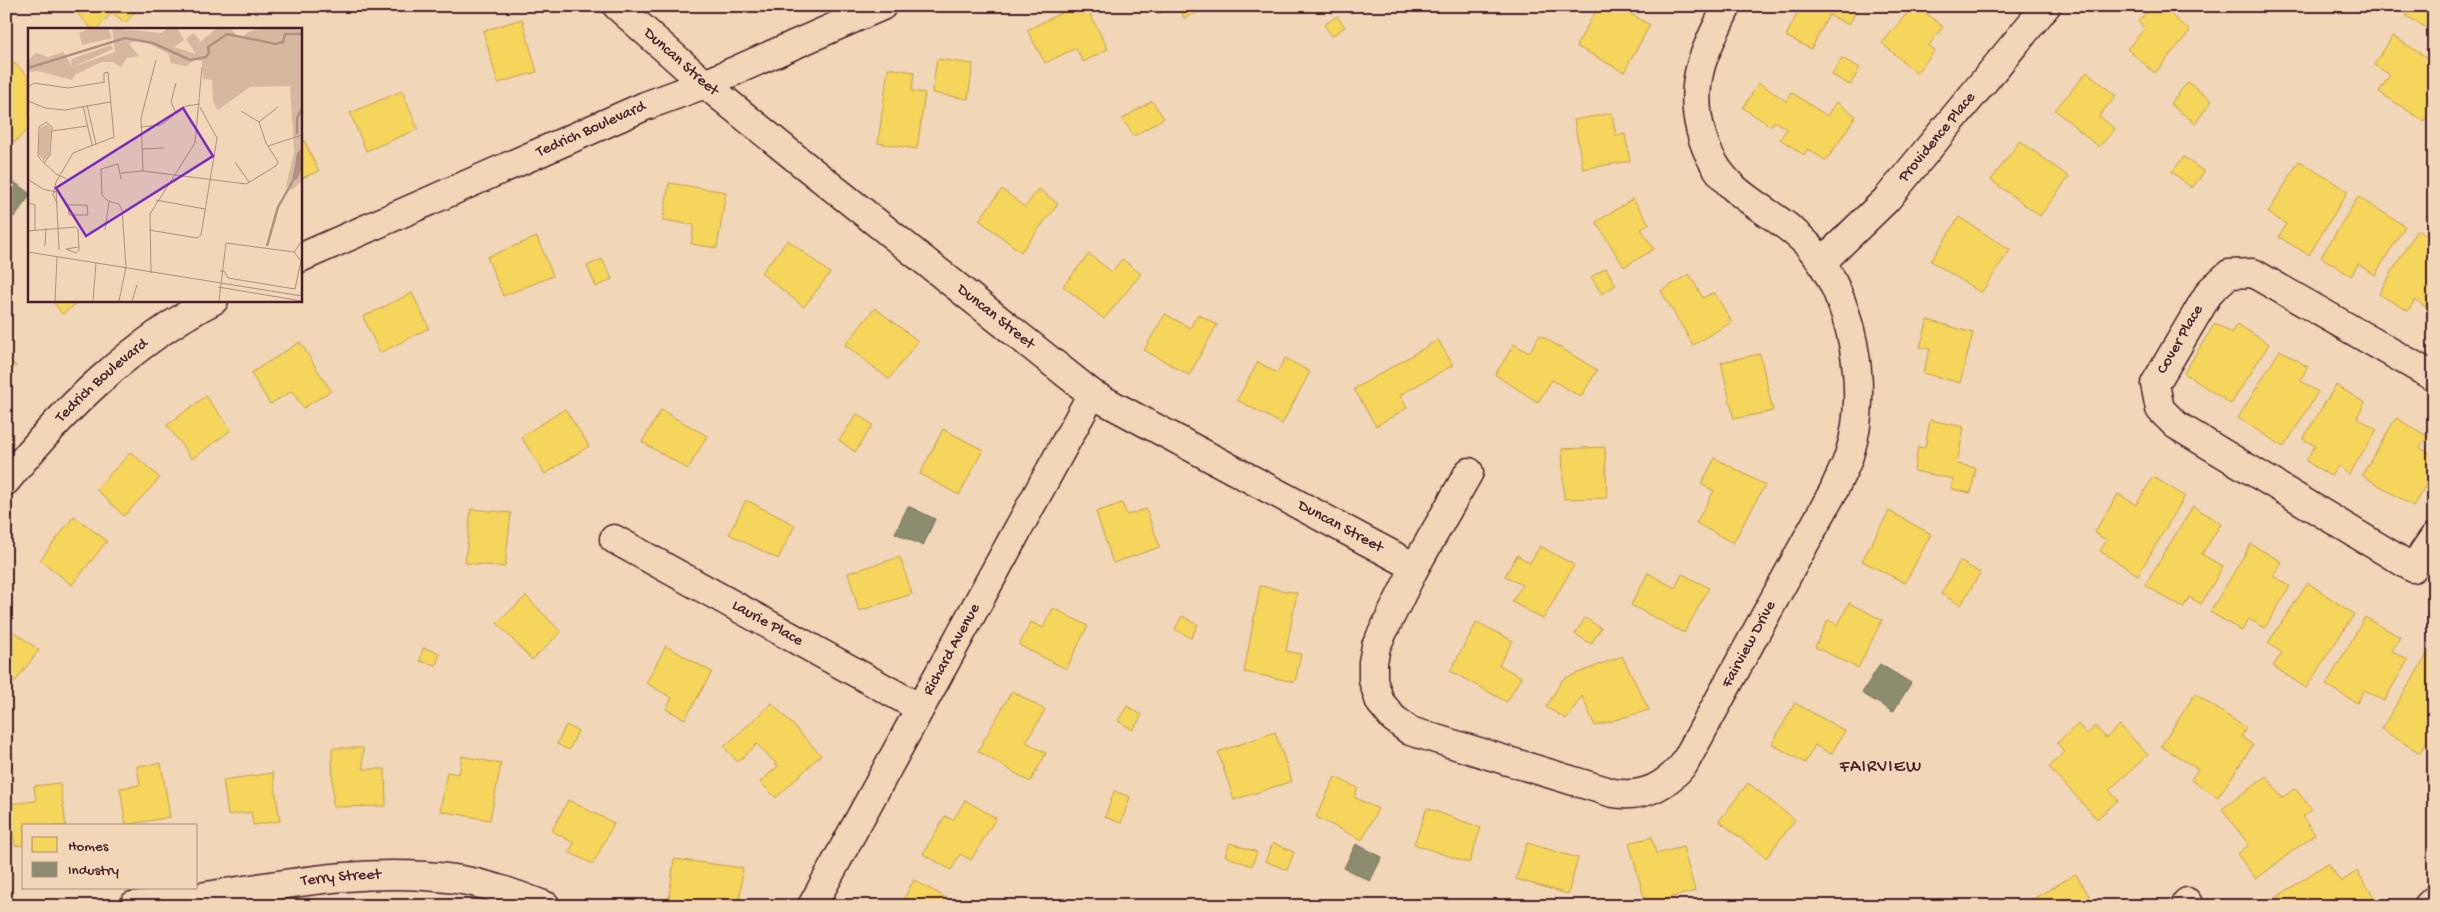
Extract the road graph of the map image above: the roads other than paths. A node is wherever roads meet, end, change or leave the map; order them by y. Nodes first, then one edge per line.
1 (617, 6) edge
2 (882, 6) edge
3 (1727, 6) edge
4 (2046, 6) edge
5 (705, 84) junction
6 (301, 258) edge
7 (1822, 262) junction
8 (212, 301) edge
9 (2434, 377) edge
10 (1092, 394) junction
11 (1469, 472) dead end
12 (6, 481) edge
13 (2434, 536) edge
14 (614, 539) dead end
15 (1415, 567) junction
16 (2423, 574) edge
17 (920, 708) junction
18 (2434, 900) edge
19 (140, 905) edge
20 (546, 906) edge
21 (812, 906) edge
22 (2428, 906) edge

1 - 5 street, Duncan Street
2 - 5 street, Tedrich Boulevard
3 - 7 street, Fairview Drive
4 - 7 street, Providence Place
5 - 6 street, Tedrich Boulevard
5 - 10 street, Duncan Street
7 - 15 street, Fairview Drive
8 - 12 street, Tedrich Boulevard
9 - 16 street, Cover Place
10 - 15 street, Duncan Street
10 - 17 street, Richard Avenue
11 - 15 street, Fairview Drive
13 - 16 street, Cover Place
14 - 17 street, Laurie Place
17 - 21 street, Richard Avenue
18 - 22 street
19 - 20 street, Terry Street

